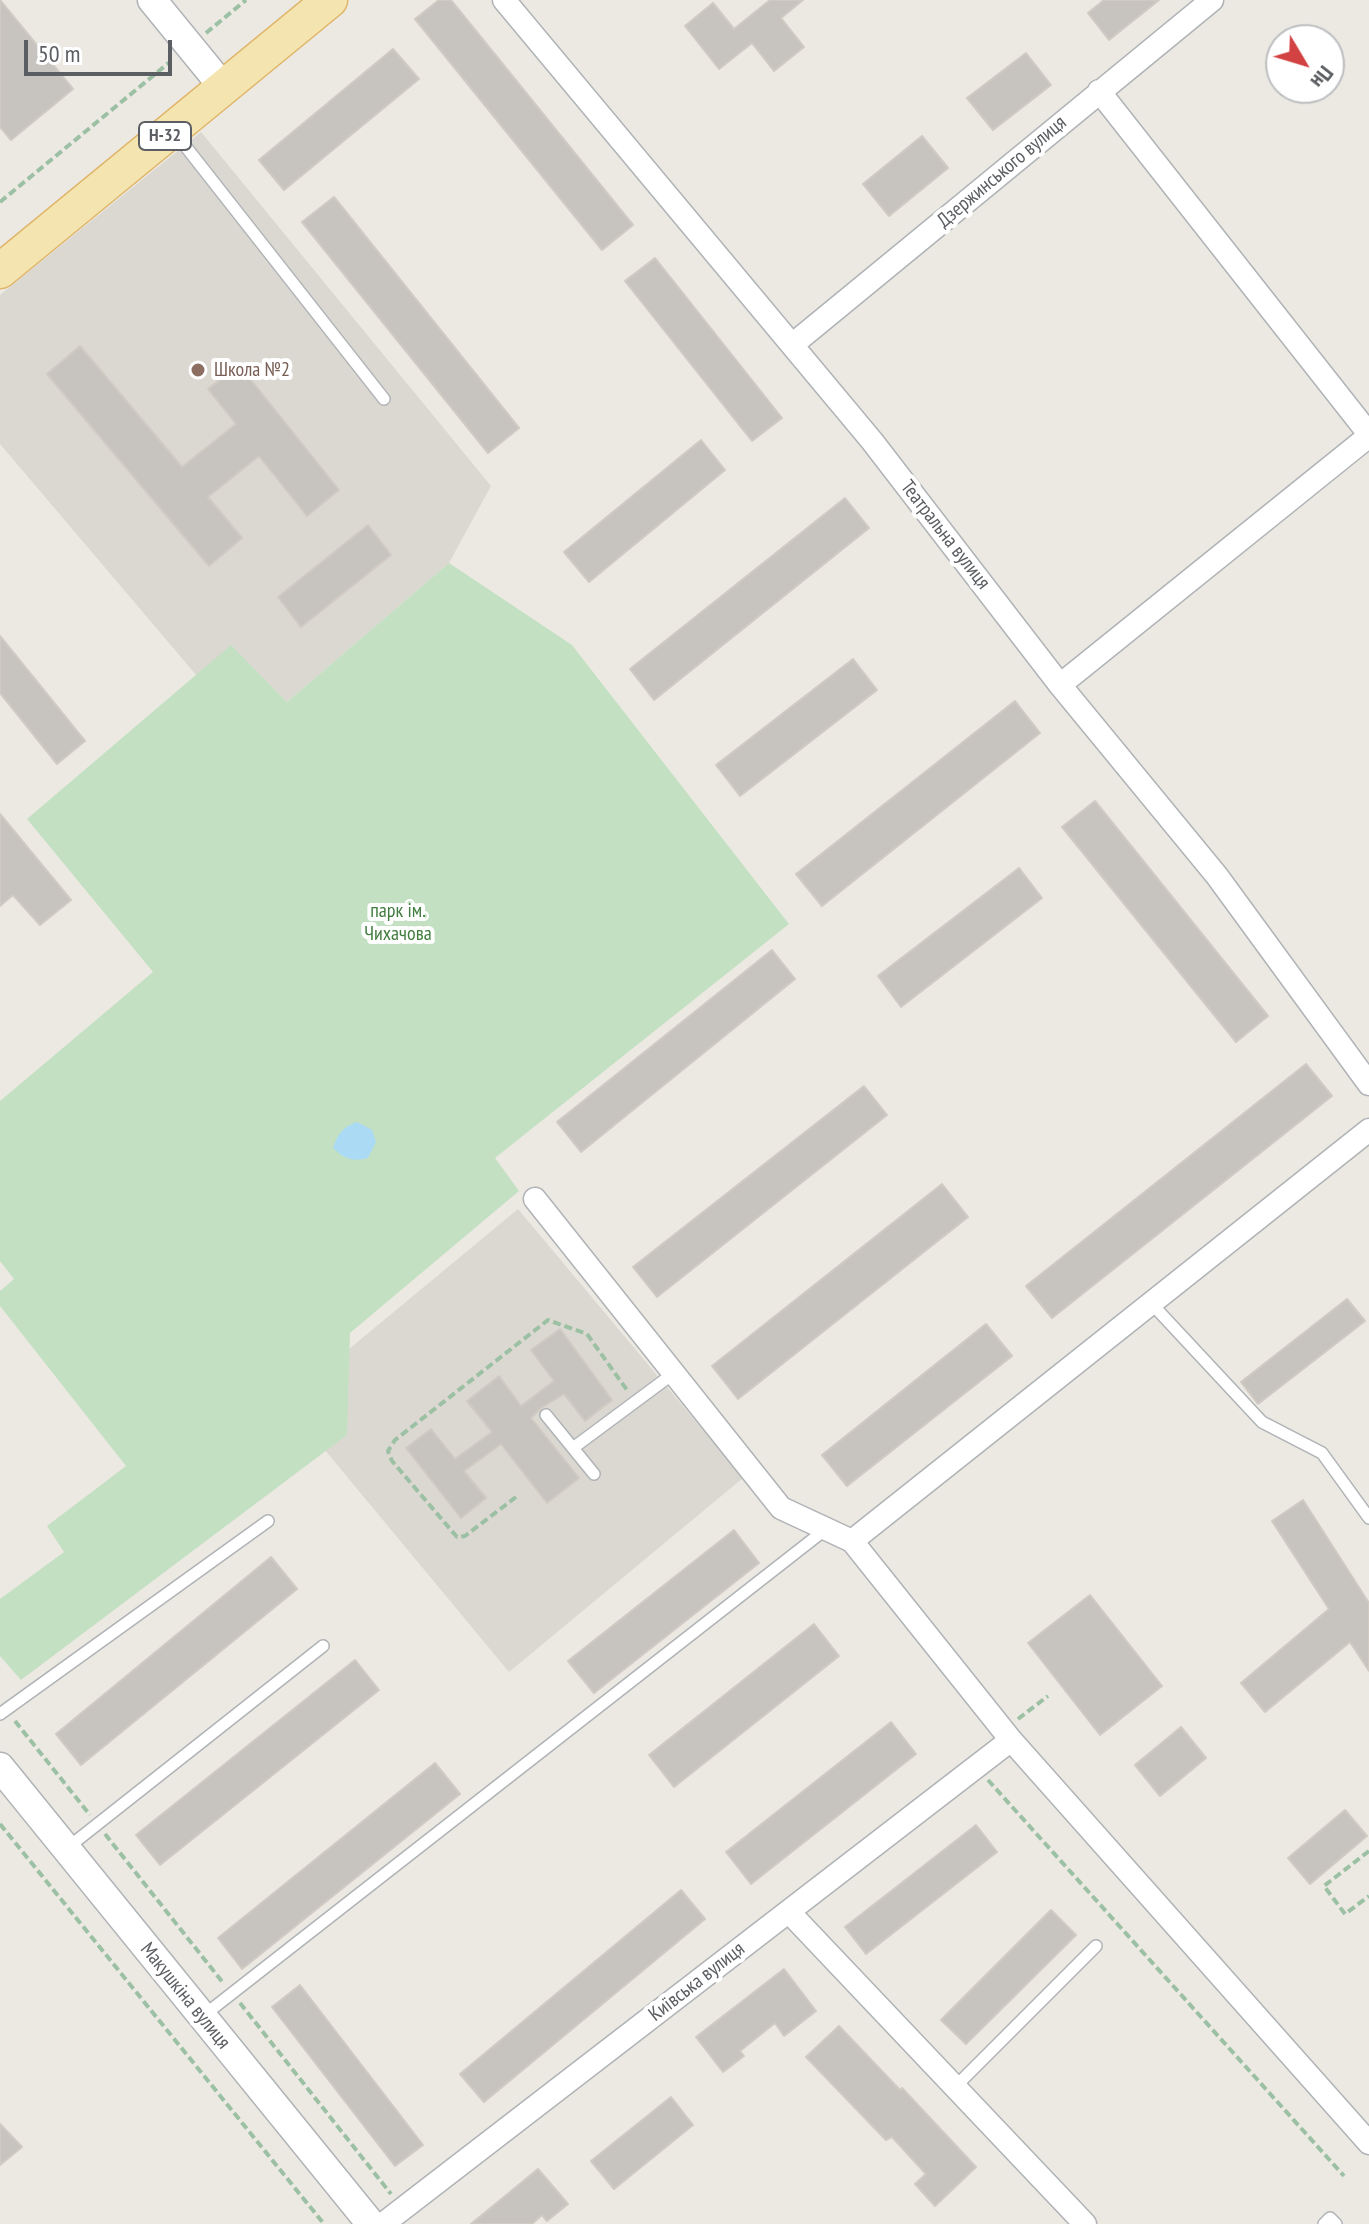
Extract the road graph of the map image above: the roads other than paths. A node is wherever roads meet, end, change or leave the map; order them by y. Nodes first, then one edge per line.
1 (152, 0) edge
2 (330, 0) edge
3 (504, 0) edge
4 (1212, 0) edge
5 (224, 88) junction
6 (1099, 91) junction
7 (173, 130) junction
8 (0, 271) edge
9 (792, 345) junction
10 (384, 399) dead end
11 (1369, 435) edge
12 (1060, 685) junction
13 (1369, 1084) edge
14 (1369, 1130) edge
15 (535, 1199) dead end
16 (1151, 1303) junction
17 (674, 1373) junction
18 (546, 1415) dead end
19 (573, 1448) junction
20 (594, 1474) dead end
21 (1369, 1518) edge
22 (268, 1521) dead end
23 (826, 1529) junction
24 (852, 1541) junction
25 (323, 1646) dead end
26 (3, 1712) edge
27 (1007, 1735) junction
28 (0, 1767) edge
29 (66, 1849) junction
30 (789, 1912) junction
31 (1096, 1946) dead end
32 (202, 2017) junction
33 (955, 2087) junction
34 (1369, 2143) edge
35 (371, 2224) edge
36 (383, 2224) edge
37 (1085, 2224) edge
38 (1324, 2224) edge
39 (1336, 2224) edge

1 - 5 street
2 - 5 main road, Н-32
3 - 9 street, Театральна вулиця
4 - 6 street, Дзержинського вулиця
5 - 7 main road, Н-32
6 - 9 street, Дзержинського вулиця
6 - 11 street
7 - 8 main road, Н-32
7 - 10 lane
9 - 12 street, Театральна вулиця
11 - 12 street
12 - 13 street, Театральна вулиця
14 - 16 street
15 - 17 street
16 - 21 lane
16 - 24 street
17 - 19 lane
17 - 23 street
18 - 19 lane
19 - 20 lane
22 - 26 lane
23 - 24 street
23 - 32 lane
24 - 27 street
25 - 29 lane
27 - 30 street, Київська вулиця
27 - 34 street
28 - 29 street, Макушкіна вулиця
29 - 32 street, Макушкіна вулиця
30 - 33 street
30 - 36 street, Київська вулиця
31 - 33 lane
32 - 35 street, Макушкіна вулиця
33 - 37 street
38 - 39 lane

